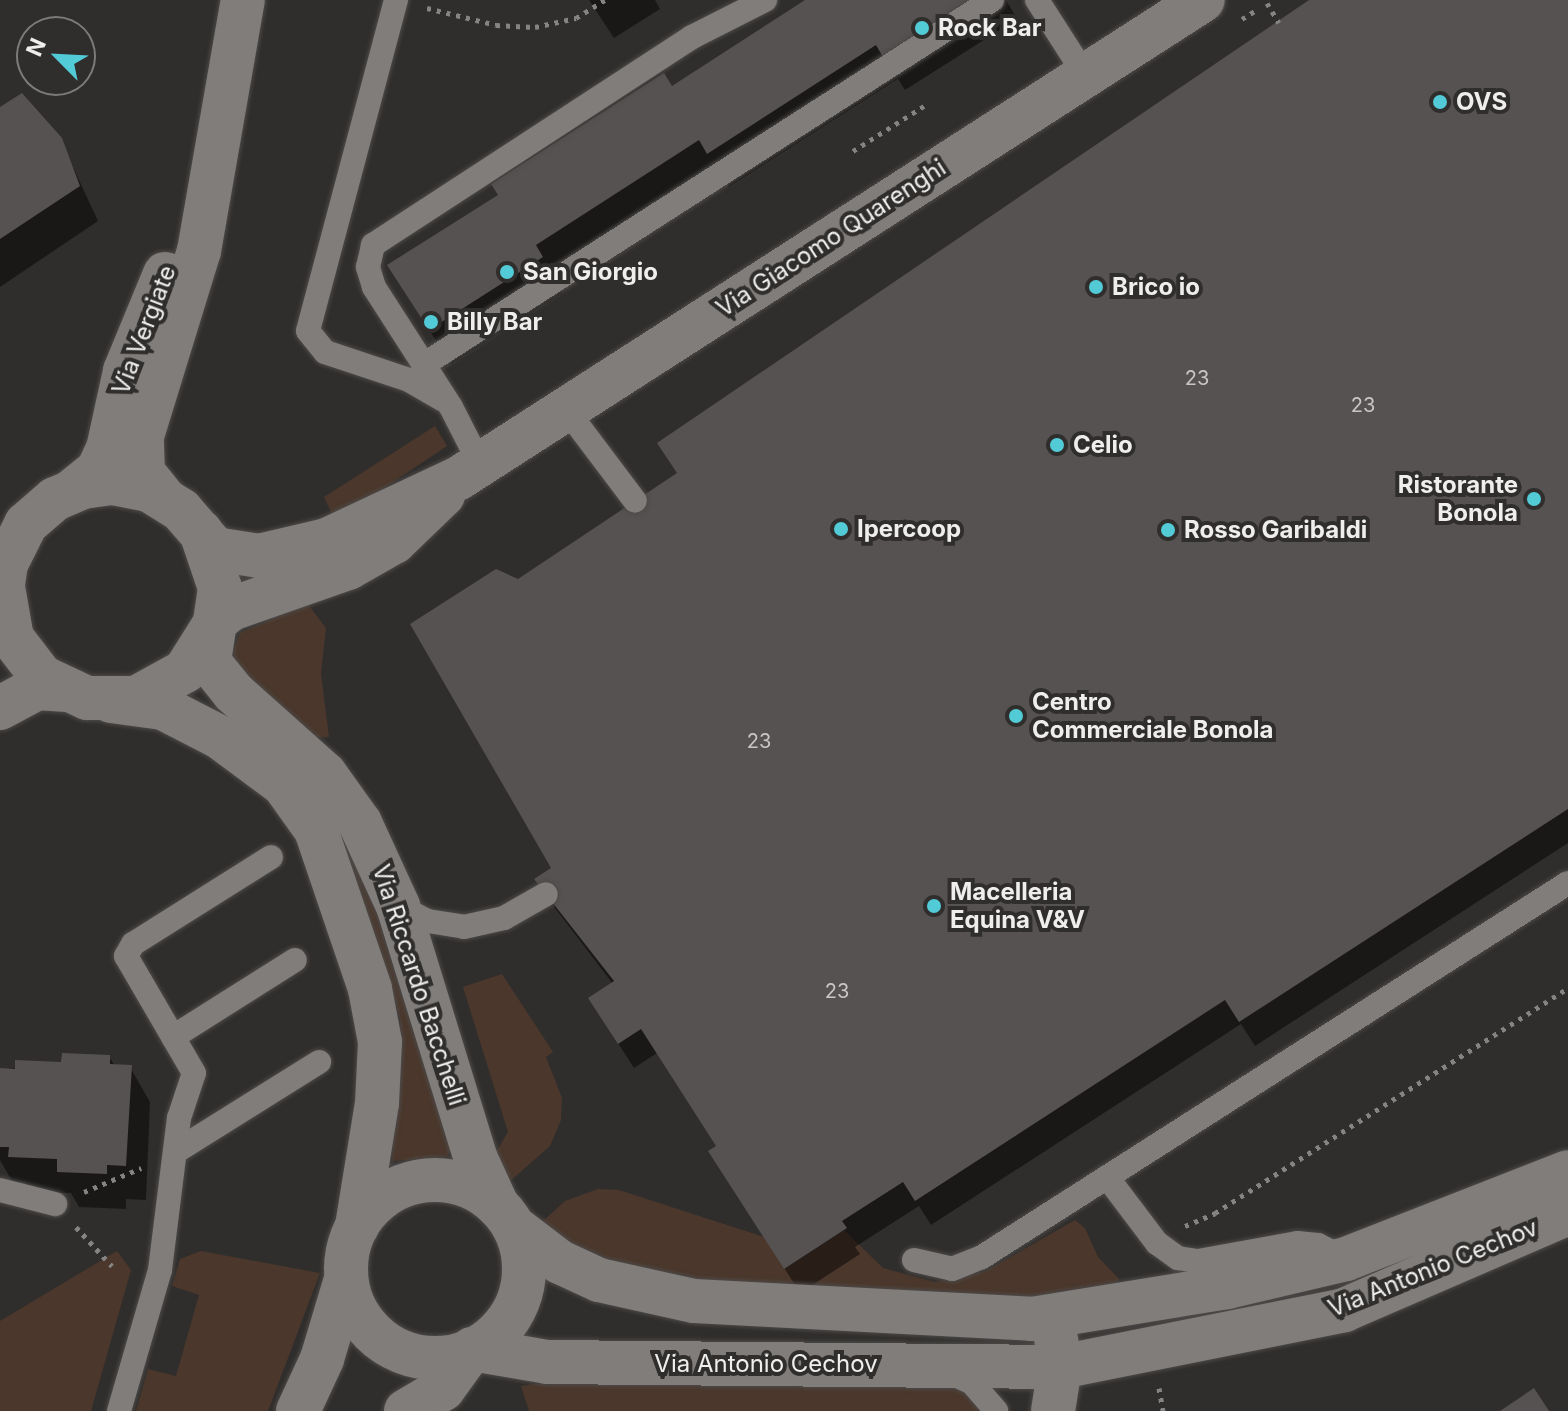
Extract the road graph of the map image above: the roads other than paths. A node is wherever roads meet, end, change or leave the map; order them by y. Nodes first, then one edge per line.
1 (243, 0) edge
2 (765, 0) edge
3 (992, 0) edge
4 (1037, 0) edge
5 (1203, 0) edge
6 (405, 2) edge
7 (726, 8) edge
8 (1085, 75) junction
9 (213, 162) junction
10 (423, 365) junction
11 (451, 407) junction
12 (565, 408) junction
13 (470, 471) junction
14 (72, 491) junction
15 (163, 497) junction
16 (635, 501) dead end
17 (201, 532) junction
18 (1, 596) edge
19 (211, 633) junction
20 (63, 690) junction
21 (111, 701) junction
22 (0, 708) edge
23 (271, 857) dead end
24 (1568, 883) edge
25 (546, 894) dead end
26 (398, 906) junction
27 (295, 960) dead end
28 (173, 1037) junction
29 (319, 1062) dead end
30 (1568, 1150) edge
31 (175, 1158) junction
32 (1568, 1172) edge
33 (1107, 1177) junction
34 (1529, 1189) junction
35 (0, 1190) edge
36 (55, 1204) road end
37 (1568, 1213) edge
38 (506, 1216) junction
39 (357, 1226) junction
40 (1346, 1259) junction
41 (914, 1260) dead end
42 (346, 1279) junction
43 (1052, 1318) junction
44 (472, 1349) junction
45 (925, 1365) junction
46 (1060, 1367) junction
47 (119, 1411) edge
48 (298, 1411) edge
49 (406, 1411) edge
50 (996, 1411) edge
51 (1053, 1411) edge
52 (1085, 1411) edge

1 - 9 street, Via Vergiate
2 - 7 lane
3 - 10 lane
4 - 8 lane
5 - 8 street, Via Giacomo Quarenghi
6 - 11 lane
7 - 10 lane
8 - 12 street, Via Giacomo Quarenghi
9 - 14 street, Via Vergiate
9 - 15 street, Via Vergiate
10 - 11 lane
11 - 13 lane
12 - 13 street, Via Giacomo Quarenghi
12 - 16 lane
13 - 17 street, Via Giacomo Quarenghi
13 - 19 street, Via Giacomo Quarenghi
14 - 15 street, Via Giacomo Quarenghi
14 - 18 street, Via Giacomo Quarenghi
15 - 17 street, Via Giacomo Quarenghi
17 - 19 street, Via Giacomo Quarenghi
18 - 20 street, Via Giacomo Quarenghi
19 - 21 street, Via Giacomo Quarenghi
19 - 26 street, Via Riccardo Bacchelli
20 - 21 street, Via Giacomo Quarenghi
20 - 22 street, Via Giacomo Quarenghi
21 - 39 street, Via Riccardo Bacchelli
23 - 28 lane
24 - 33 lane
25 - 26 lane
26 - 38 street, Via Riccardo Bacchelli
27 - 28 lane
28 - 31 lane
29 - 31 lane
30 - 34 lane, Via Antonio Cechov
31 - 47 lane
32 - 34 street, Via Antonio Cechov
33 - 40 lane
33 - 41 lane
34 - 40 street, Via Antonio Cechov
35 - 36 lane
37 - 46 street, Via Antonio Cechov
38 - 39 street
38 - 43 street, Via Antonio Cechov
38 - 44 street
39 - 42 street
40 - 43 street, Via Antonio Cechov
42 - 44 street
42 - 48 street
43 - 46 street
44 - 45 street, Via Antonio Cechov
44 - 49 street
45 - 46 street, Via Antonio Cechov
45 - 50 lane
46 - 51 street
46 - 52 street

